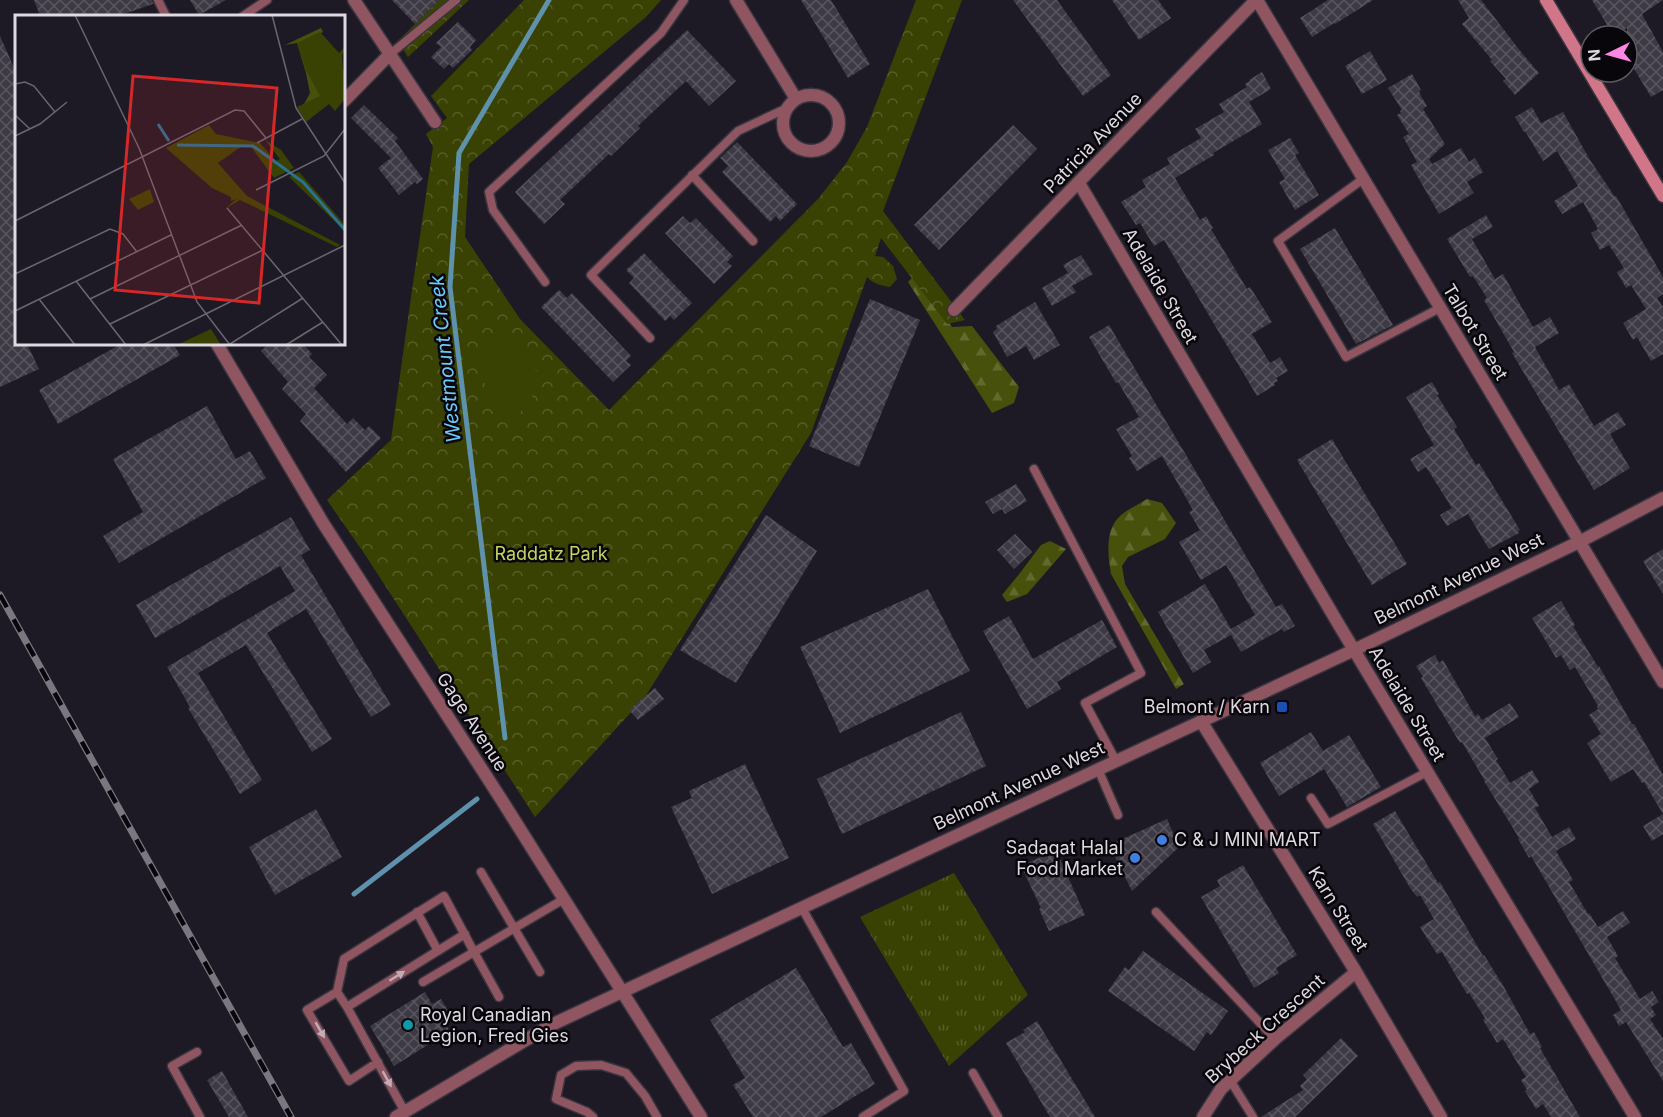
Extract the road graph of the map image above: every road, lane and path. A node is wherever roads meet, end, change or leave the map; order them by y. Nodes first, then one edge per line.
1 (158, 0) edge
2 (267, 0) edge
3 (354, 0) edge
4 (456, 0) edge
5 (684, 0) edge
6 (736, 0) edge
7 (1257, 0) edge
8 (1546, 0) edge
9 (166, 15) edge
10 (244, 15) edge
11 (389, 55) junction
12 (345, 100) edge
13 (791, 103) junction
14 (435, 122) dead end
15 (692, 175) junction
16 (1363, 179) junction
17 (1079, 183) junction
18 (1663, 196) edge
19 (753, 241) dead end
20 (545, 282) dead end
21 (1440, 308) junction
22 (954, 310) dead end
23 (650, 338) dead end
24 (218, 345) edge
25 (1034, 469) dead end
26 (1663, 498) edge
27 (1579, 542) junction
28 (1354, 650) junction
29 (1663, 682) edge
30 (1201, 721) junction
31 (1116, 761) junction
32 (1098, 769) junction
33 (1427, 772) junction
34 (1311, 798) dead end
35 (1118, 815) dead end
36 (481, 872) dead end
37 (564, 899) junction
38 (802, 908) junction
39 (417, 912) junction
40 (1156, 912) dead end
41 (515, 928) junction
42 (465, 934) junction
43 (438, 951) junction
44 (474, 951) junction
45 (540, 972) dead end
46 (1356, 972) junction
47 (423, 982) dead end
48 (337, 992) junction
49 (623, 992) junction
50 (499, 997) dead end
51 (347, 1007) junction
52 (1275, 1039) junction
53 (197, 1052) dead end
54 (378, 1062) junction
55 (973, 1073) dead end
56 (1230, 1080) junction
57 (401, 1114) edge
58 (200, 1117) edge
59 (593, 1117) edge
60 (657, 1117) edge
61 (701, 1117) edge
62 (863, 1117) edge
63 (998, 1117) edge
64 (1203, 1117) edge
65 (1253, 1117) edge
66 (1441, 1117) edge
67 (1635, 1117) edge

1 - 9 lane
2 - 10 lane
3 - 11 street
4 - 11 lane
5 - 20 lane
6 - 13 street
7 - 16 street, Talbot Street
7 - 17 street, Patricia Avenue
8 - 18 main road
11 - 12 street
11 - 14 street
13 - 13 street
13 - 15 lane
15 - 19 lane
15 - 23 lane
16 - 21 street, Talbot Street
16 - 21 lane
17 - 22 street, Patricia Avenue
17 - 28 street, Adelaide Street
21 - 27 street, Talbot Street
24 - 37 street, Gage Avenue
25 - 31 lane
26 - 27 street, Belmont Avenue West
27 - 28 street, Belmont Avenue West
27 - 29 street, Talbot Street
28 - 30 street, Belmont Avenue West
28 - 33 street, Adelaide Street
30 - 31 street, Belmont Avenue West
30 - 46 street, Karn Street
31 - 32 street, Belmont Avenue West
32 - 35 lane
32 - 38 street, Belmont Avenue West
33 - 34 lane
33 - 67 street, Adelaide Street
36 - 41 lane
37 - 41 lane
37 - 49 street, Gage Avenue
38 - 49 street, Belmont Avenue West
38 - 62 lane
39 - 42 lane
39 - 43 lane
39 - 48 lane
40 - 52 lane
41 - 44 lane
41 - 45 lane
42 - 43 lane
42 - 44 lane
51 -> 43 lane
44 - 47 lane
44 - 50 lane
46 - 52 street, Brybeck Crescent
46 - 66 street, Karn Street
48 - 51 lane
48 -> 54 lane
49 - 57 street, Belmont Avenue West
49 - 61 street, Gage Avenue
51 - 54 lane
52 - 56 street, Brybeck Crescent
53 - 58 lane
54 -> 57 lane
55 - 63 lane
56 - 64 street, Brybeck Crescent
56 - 65 lane
59 - 60 lane

